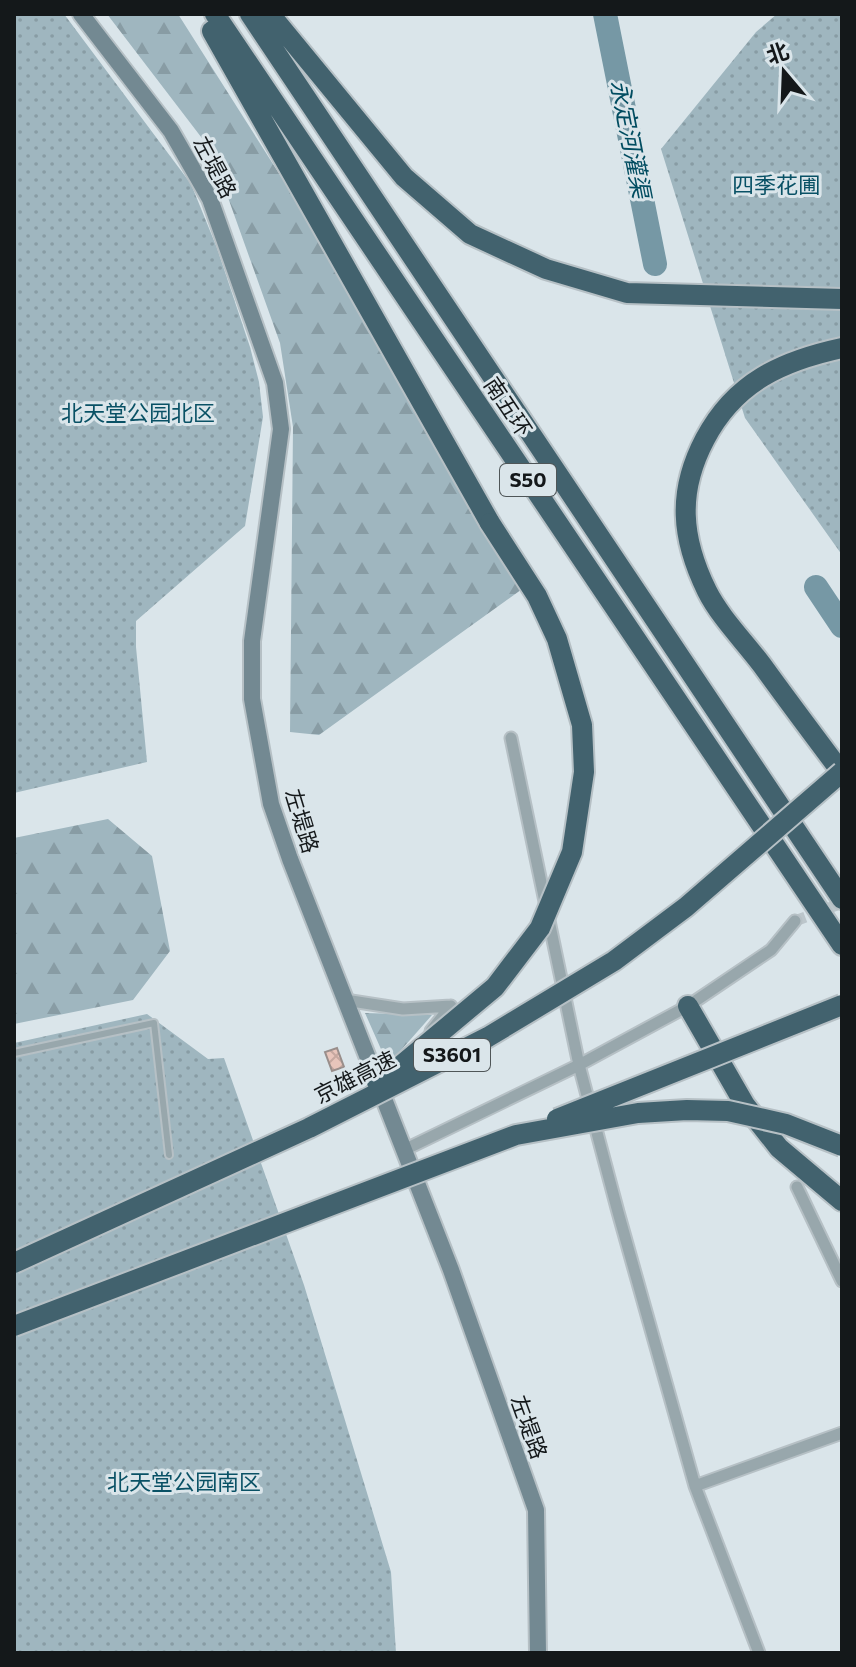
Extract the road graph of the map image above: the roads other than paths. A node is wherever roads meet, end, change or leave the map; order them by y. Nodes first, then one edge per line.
1 (81, 14) edge
2 (202, 14) edge
3 (215, 14) edge
4 (250, 14) edge
5 (270, 14) edge
6 (842, 299) edge
7 (842, 348) edge
8 (511, 738) dead end
9 (842, 773) edge
10 (842, 899) edge
11 (795, 921) tunnel mouth
12 (842, 945) edge
13 (345, 1000) junction
14 (842, 1005) edge
15 (688, 1006) junction
16 (14, 1053) edge
17 (579, 1065) junction
18 (385, 1101) junction
19 (309, 1128) junction
20 (516, 1135) junction
21 (842, 1146) edge
22 (404, 1150) junction
23 (169, 1155) dead end
24 (797, 1187) dead end
25 (842, 1201) edge
26 (14, 1263) edge
27 (842, 1281) edge
28 (14, 1326) edge
29 (842, 1433) edge
30 (695, 1486) junction
31 (538, 1653) edge
32 (759, 1653) edge

1 - 13 main road, 左堤路
2 - 19 highway, bridge
3 - 12 highway, 南五环 / S50
4 - 10 highway, 南五环 / S50
5 - 6 highway
7 - 9 highway
8 - 17 street
9 - 19 highway, 京雄高速 / S3601, bridge
11 - 15 street
13 - 18 main road, 左堤路
13 - 18 street
14 - 20 highway, bridge
15 - 17 street
15 - 25 highway
16 - 23 lane
17 - 22 street
17 - 30 street
18 - 22 main road, 左堤路
19 - 26 highway, 京雄高速 / S3601, bridge
20 - 21 highway, bridge
20 - 28 highway, bridge
22 - 31 main road, 左堤路
24 - 27 street
29 - 30 street
30 - 32 street

